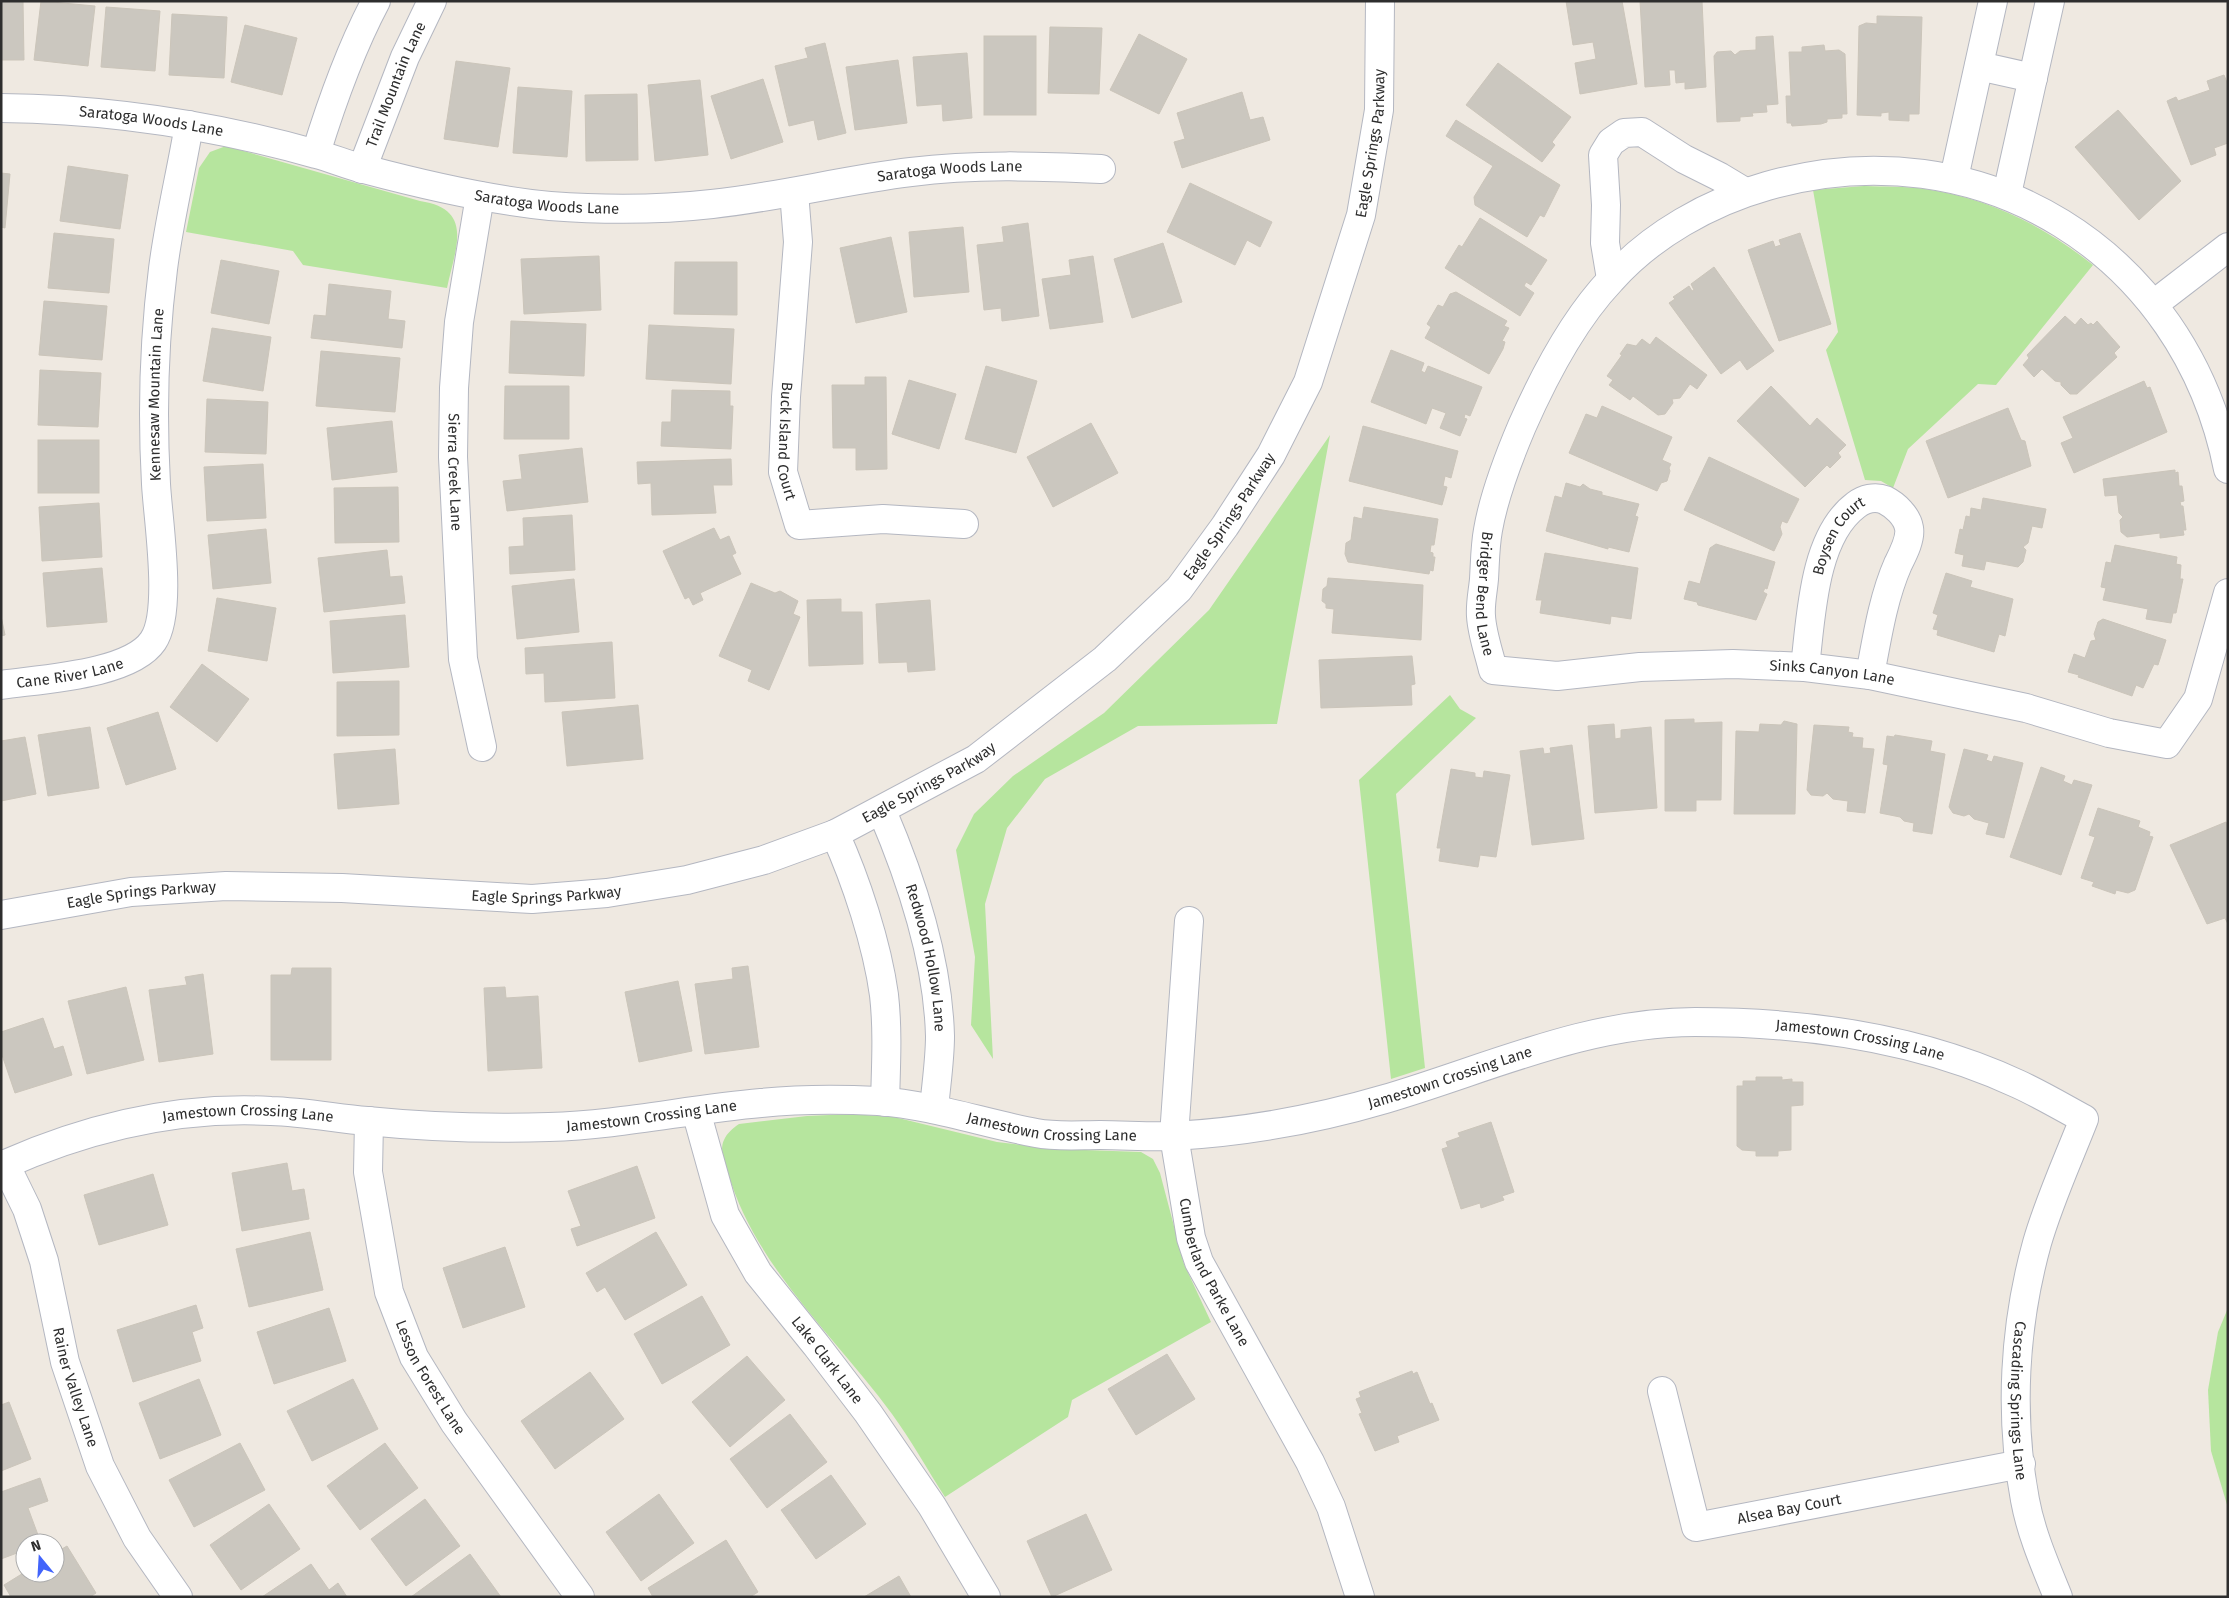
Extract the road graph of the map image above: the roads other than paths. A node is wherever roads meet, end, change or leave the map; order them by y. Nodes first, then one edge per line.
1 (376, 1) edge
2 (432, 1) edge
3 (1380, 1) edge
4 (1993, 1) edge
5 (2050, 1) edge
6 (1979, 66) junction
7 (2033, 78) junction
8 (1, 108) edge
9 (189, 125) junction
10 (316, 154) junction
11 (362, 169) junction
12 (1101, 169) dead end
13 (1954, 178) junction
14 (794, 192) junction
15 (1745, 192) junction
16 (2007, 194) junction
17 (480, 196) junction
18 (2228, 246) edge
19 (1611, 279) junction
20 (2154, 304) junction
21 (2228, 469) edge
22 (964, 524) dead end
23 (2228, 593) edge
24 (136, 657) joint
25 (1805, 668) junction
26 (1493, 670) joint
27 (1870, 675) junction
28 (1, 685) edge
29 (482, 746) dead end
30 (882, 811) junction
31 (836, 834) junction
32 (1, 915) edge
33 (1189, 921) dead end
34 (886, 1102) junction
35 (934, 1109) junction
36 (696, 1111) junction
37 (2084, 1119) joint
38 (369, 1121) junction
39 (1174, 1136) junction
40 (3, 1165) edge
41 (1662, 1391) dead end
42 (2021, 1464) junction
43 (178, 1597) edge
44 (580, 1597) edge
45 (986, 1597) edge
46 (1360, 1597) edge
47 (2058, 1597) edge

1 - 10 street
2 - 11 street, Trail Mountain Lane
3 - 30 street, Eagle Springs Parkway
4 - 6 street
5 - 7 street
6 - 7 street
6 - 13 street
7 - 16 street
8 - 9 street, Saratoga Woods Lane
9 - 10 street, Saratoga Woods Lane
9 - 24 street, Kennesaw Mountain Lane
10 - 11 street, Saratoga Woods Lane
11 - 17 street, Saratoga Woods Lane
12 - 14 street, Saratoga Woods Lane
13 - 15 street, Bridger Bend Lane
13 - 16 street, Bridger Bend Lane
14 - 17 street, Saratoga Woods Lane
14 - 22 street, Buck Island Court
15 - 19 street, Bridger Bend Lane
15 - 19 street
16 - 20 street, Bridger Bend Lane
17 - 29 street, Sierra Creek Lane
18 - 20 street
19 - 26 street, Bridger Bend Lane
20 - 21 street, Bridger Bend Lane
23 - 27 street, Sinks Canyon Lane
24 - 28 street, Cane River Lane
25 - 26 street, Sinks Canyon Lane
25 - 27 street, Sinks Canyon Lane
25 - 27 street, Boysen Court
30 - 31 street, Eagle Springs Parkway
30 - 35 street, Redwood Hollow Lane
31 - 32 street, Eagle Springs Parkway
31 - 34 street
33 - 39 street, Cumberland Parke Lane
34 - 35 street, Jamestown Crossing Lane
34 - 36 street, Jamestown Crossing Lane
35 - 39 street, Jamestown Crossing Lane
36 - 38 street, Jamestown Crossing Lane
36 - 45 street, Lake Clark Lane
37 - 39 street, Jamestown Crossing Lane
37 - 42 street, Cascading Springs Lane
38 - 40 street, Jamestown Crossing Lane
38 - 44 street, Lesson Forest Lane
39 - 46 street, Cumberland Parke Lane
40 - 43 street, Rainer Valley Lane
41 - 42 street, Alsea Bay Court
42 - 47 street, Cascading Springs Lane

